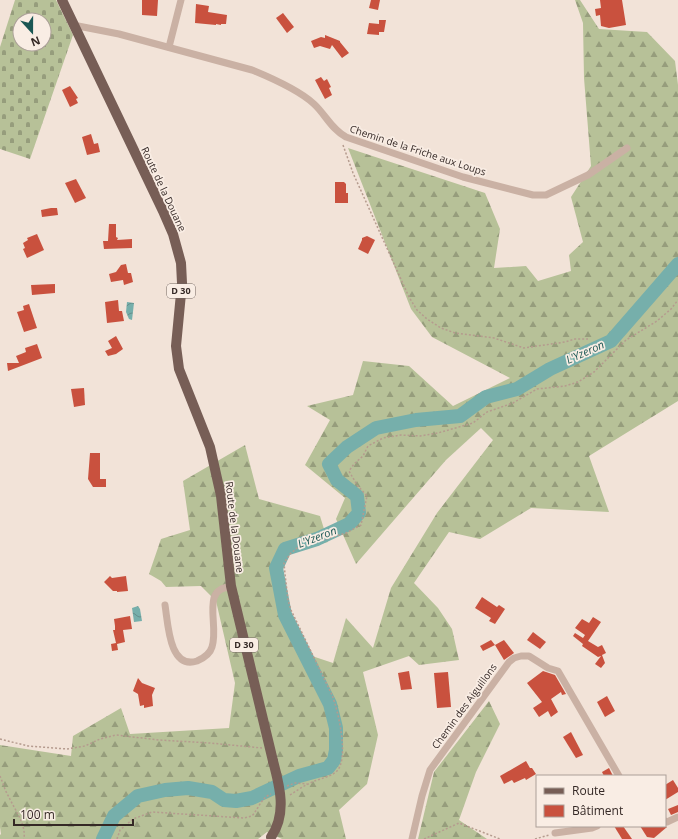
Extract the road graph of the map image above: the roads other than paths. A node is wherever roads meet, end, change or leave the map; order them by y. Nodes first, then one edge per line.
1 (62, 0) edge
2 (181, 0) edge
3 (73, 25) junction
4 (169, 47) junction
5 (627, 148) dead end
6 (230, 586) junction
7 (165, 605) dead end
8 (618, 775) edge
9 (678, 817) edge
10 (666, 822) edge
11 (594, 827) edge
12 (555, 833) road end
13 (273, 838) edge
14 (412, 839) edge

1 - 3 main road, Route de la Douane / D 30
2 - 4 street
3 - 4 street, Chemin de la Friche aux Loups
3 - 6 main road, Route de la Douane / D 30
4 - 5 street, Chemin de la Friche aux Loups
6 - 7 street, Route de la Douane
6 - 13 main road, Route de la Douane / D 30, bridge
8 - 14 street, Chemin des Aiguillons
9 - 10 street
11 - 12 street

